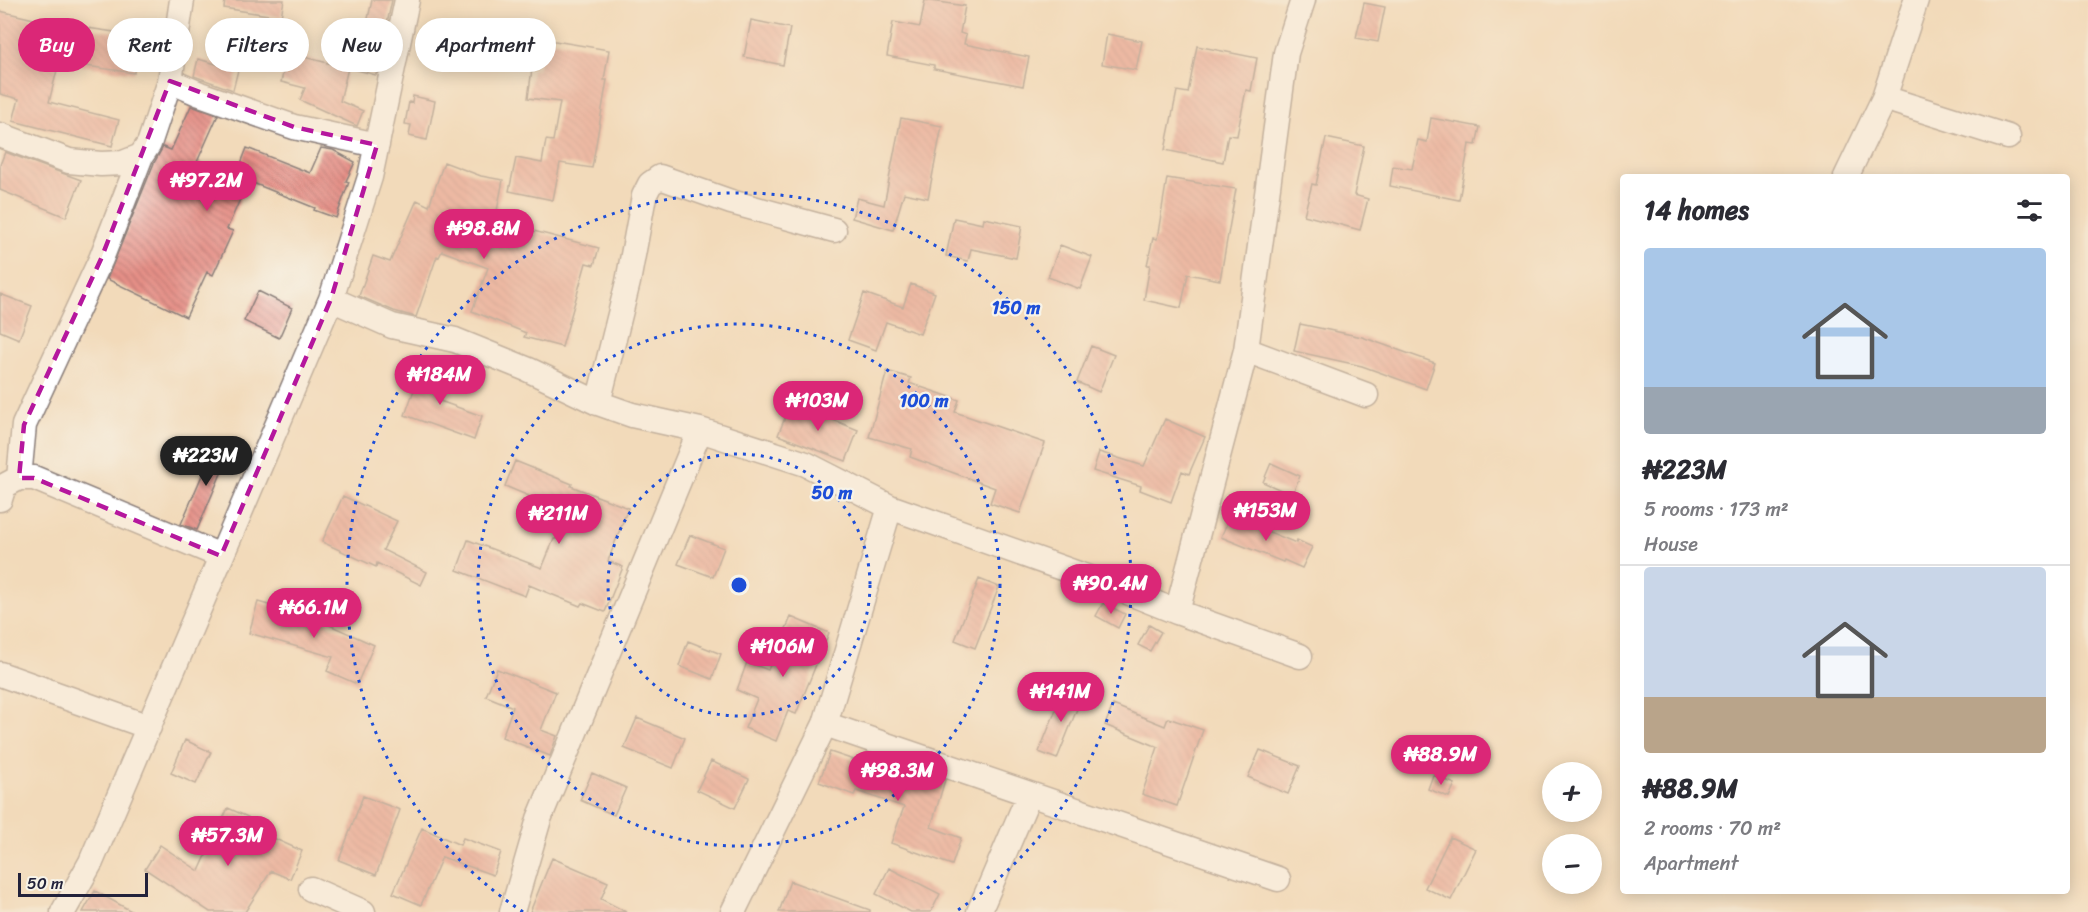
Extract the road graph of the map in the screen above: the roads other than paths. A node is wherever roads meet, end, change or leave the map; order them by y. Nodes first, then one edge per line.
1 (182, 0) edge
2 (407, 0) edge
3 (1303, 0) edge
4 (1916, 0) edge
5 (170, 81) junction
6 (1884, 98) junction
7 (0, 135) edge
8 (2008, 137) dead end
9 (377, 145) junction
10 (141, 156) junction
11 (1847, 174) edge
12 (834, 230) dead end
13 (331, 299) junction
14 (1246, 350) junction
15 (1366, 395) dead end
16 (598, 403) junction
17 (700, 430) junction
18 (19, 478) junction
19 (0, 499) edge
20 (891, 507) junction
21 (222, 556) junction
22 (1177, 612) junction
23 (1300, 656) dead end
24 (0, 674) edge
25 (825, 724) junction
26 (149, 727) junction
27 (1029, 795) junction
28 (1278, 879) dead end
29 (311, 889) dead end
30 (63, 912) edge
31 (363, 912) edge
32 (512, 912) edge
33 (733, 912) edge
34 (979, 912) edge

1 - 5 street
2 - 9 street
3 - 14 street
4 - 6 street
5 - 9 street
5 - 10 street
6 - 8 street
6 - 11 street
7 - 10 street
9 - 13 street
10 - 18 street
12 - 16 street
13 - 16 street
13 - 21 street
14 - 15 street
14 - 22 street
16 - 17 street
17 - 20 street
17 - 32 street
18 - 19 street
18 - 21 street
20 - 22 street
20 - 25 street
21 - 26 street
22 - 23 street
24 - 26 street
25 - 27 street
25 - 33 street
26 - 30 street
27 - 28 street
27 - 34 street
29 - 31 street

